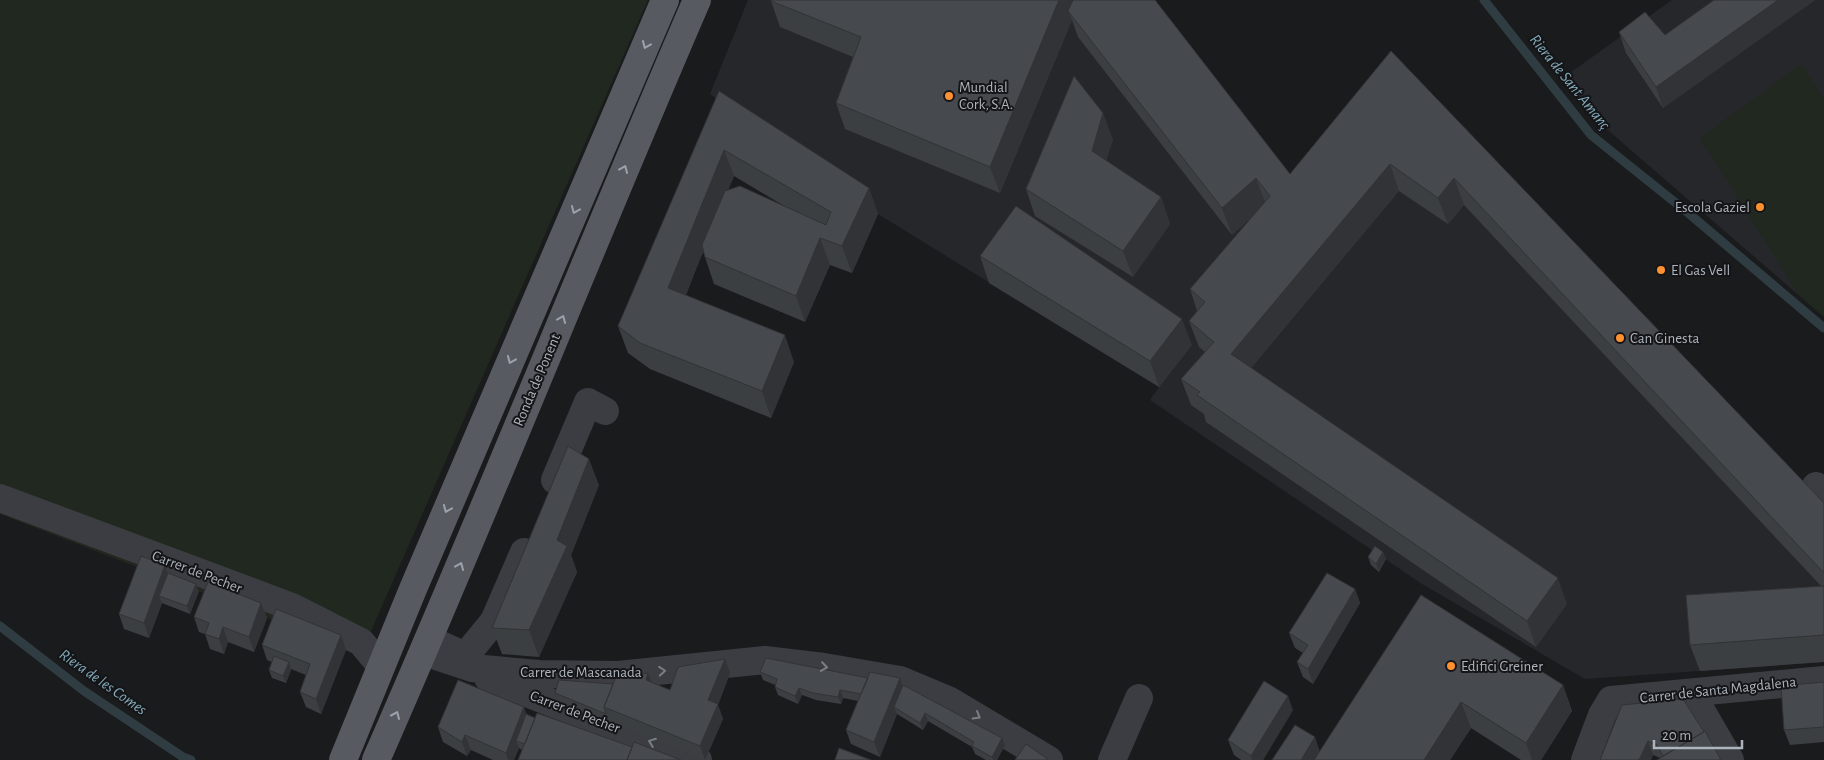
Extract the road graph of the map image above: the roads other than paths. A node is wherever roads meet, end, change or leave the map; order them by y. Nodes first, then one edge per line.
1 (665, 0) edge
2 (697, 0) edge
3 (605, 410) dead end
4 (0, 498) edge
5 (545, 503) edge
6 (534, 530) edge
7 (426, 646) junction
8 (381, 666) junction
9 (1824, 680) edge
10 (1691, 694) junction
11 (1138, 698) dead end
12 (343, 760) edge
13 (376, 760) edge
14 (698, 760) edge
15 (1049, 760) edge
16 (1112, 760) edge
17 (1585, 760) edge
18 (1730, 760) edge

1 -> 8 main road
7 -> 2 main road, Ronda de Ponent
3 - 5 street
4 - 8 street, Carrer de Pecher
6 - 7 street
13 -> 7 main road, Ronda de Ponent
14 -> 7 street, Carrer de Pecher
7 -> 15 street, Carrer de Mascanada
8 - 12 main road
9 - 10 street, Carrer de Santa Magdalena
10 - 17 street, Carrer de Santa Magdalena
10 - 18 street
11 - 16 street

